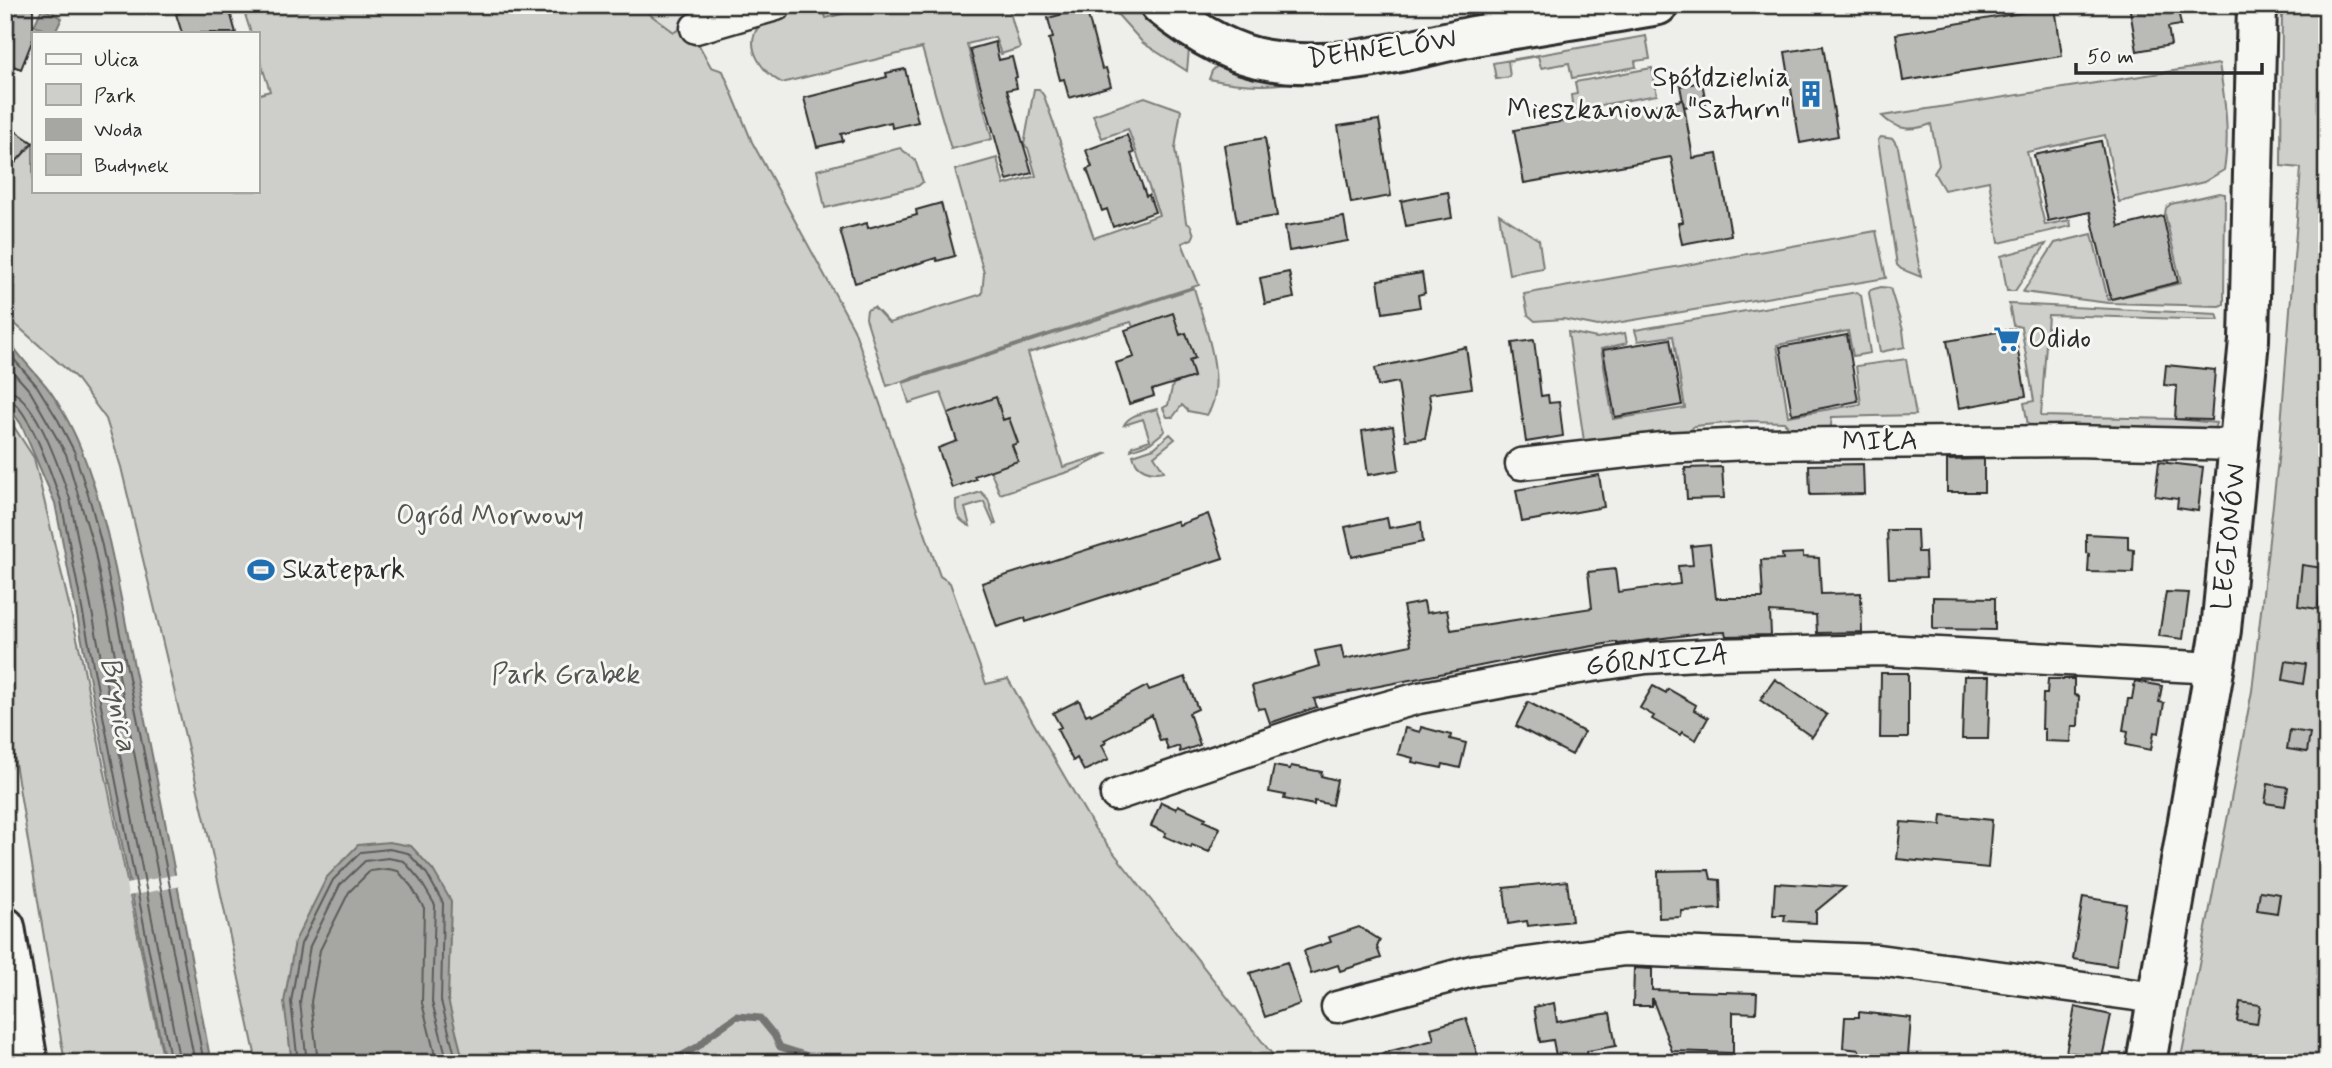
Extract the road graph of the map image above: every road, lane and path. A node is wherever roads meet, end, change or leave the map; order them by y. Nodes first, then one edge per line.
1 (776, 5) edge
2 (1160, 5) edge
3 (1658, 5) edge
4 (2257, 5) edge
5 (696, 28) dead end
6 (2239, 445) junction
7 (1521, 464) dead end
8 (2216, 667) junction
9 (1116, 795) dead end
10 (6, 940) edge
11 (2157, 998) junction
12 (1337, 1007) dead end
13 (29, 1063) edge
14 (2146, 1063) edge

1 - 5 street
2 - 3 street, DEHNELÓW
4 - 6 street, LEGIONÓW
6 - 7 street, MIŁA
6 - 8 street, LEGIONÓW
8 - 9 street, GÓRNICZA
8 - 11 street, LEGIONÓW
10 - 13 street
11 - 12 street
11 - 14 street, LEGIONÓW

